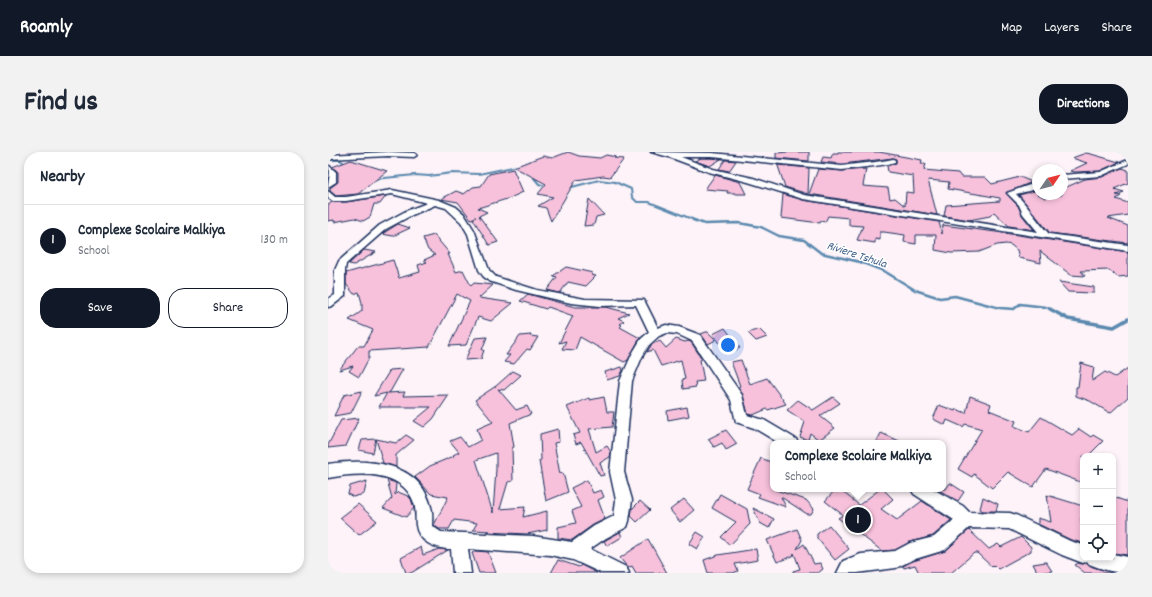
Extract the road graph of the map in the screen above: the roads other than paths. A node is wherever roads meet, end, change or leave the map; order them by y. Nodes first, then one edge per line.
1 (654, 152) edge
2 (663, 152) edge
3 (414, 155) dead end
4 (671, 155) junction
5 (328, 157) edge
6 (894, 161) dead end
7 (1128, 162) edge
8 (328, 167) edge
9 (1068, 177) edge
10 (328, 185) edge
11 (1032, 188) edge
12 (328, 193) edge
13 (438, 202) junction
14 (1046, 236) junction
15 (1128, 248) edge
16 (328, 304) edge
17 (655, 333) junction
18 (786, 440) edge
19 (328, 471) edge
20 (924, 492) edge
21 (966, 520) junction
22 (458, 541) junction
23 (574, 552) junction
24 (1080, 553) edge
25 (1107, 561) edge
26 (1128, 566) edge
27 (462, 573) edge
28 (620, 573) edge
29 (846, 573) edge

1 - 4 street
2 - 4 street
3 - 5 street
4 - 6 street
4 - 14 street
7 - 9 street
8 - 10 street
11 - 14 street
12 - 13 street
13 - 16 street
13 - 17 street
14 - 15 street
17 - 18 street
17 - 23 street
19 - 22 street
20 - 21 street
21 - 24 street
21 - 29 street
22 - 23 street
22 - 27 street
23 - 28 street
25 - 26 street

